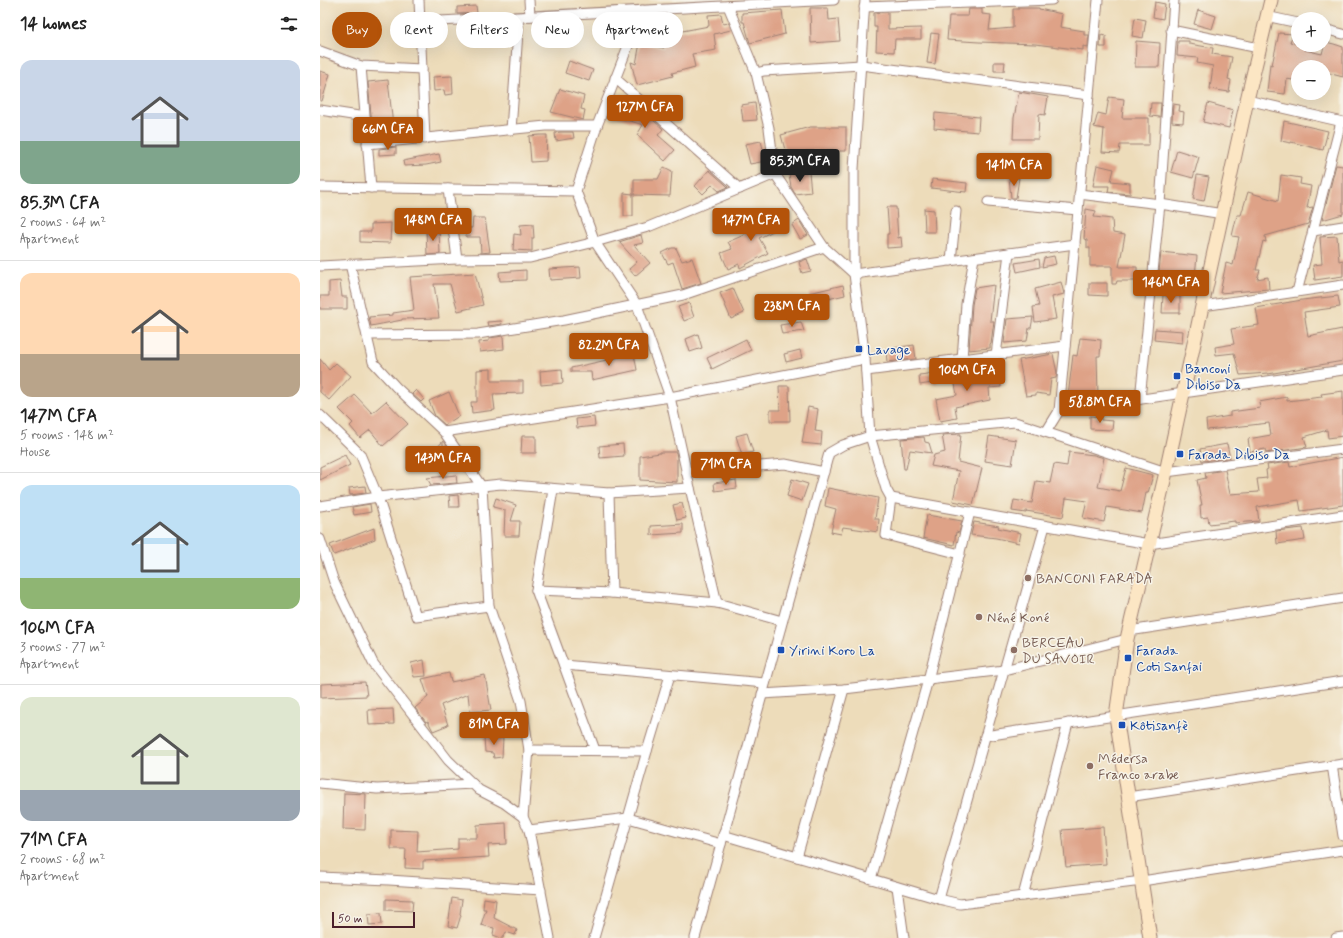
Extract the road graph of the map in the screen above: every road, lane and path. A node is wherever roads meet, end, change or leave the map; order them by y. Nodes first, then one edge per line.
1 (419, 0) edge
2 (529, 0) edge
3 (834, 0) edge
4 (1052, 0) edge
5 (1098, 0) edge
6 (1174, 0) edge
7 (1271, 0) edge
8 (865, 3) edge
9 (728, 6) junction
10 (642, 10) junction
11 (420, 12) edge
12 (530, 16) junction
13 (1266, 16) junction
14 (523, 17) edge
15 (1291, 21) edge
16 (1171, 30) junction
17 (1331, 31) edge
18 (1343, 34) edge
19 (422, 48) edge
20 (517, 48) edge
21 (1259, 48) junction
22 (320, 51) edge
23 (861, 65) junction
24 (361, 66) junction
25 (422, 69) junction
26 (756, 73) junction
27 (616, 78) junction
28 (1089, 95) junction
29 (1248, 100) junction
30 (320, 110) edge
31 (365, 117) junction
32 (1342, 122) edge
33 (597, 126) junction
34 (511, 130) junction
35 (425, 138) junction
36 (367, 144) junction
37 (775, 174) junction
38 (320, 187) edge
39 (371, 188) junction
40 (448, 189) junction
41 (740, 189) junction
42 (576, 191) junction
43 (1080, 194) junction
44 (988, 202) dead end
45 (1160, 204) junction
46 (1078, 210) junction
47 (956, 211) dead end
48 (1223, 214) junction
49 (1343, 226) edge
50 (1313, 231) junction
51 (594, 242) junction
52 (1075, 244) junction
53 (824, 247) junction
54 (1009, 253) junction
55 (974, 258) junction
56 (456, 259) junction
57 (951, 261) junction
58 (350, 264) junction
59 (320, 266) edge
60 (854, 274) junction
61 (1343, 285) edge
62 (1297, 292) junction
63 (637, 305) junction
64 (1203, 306) junction
65 (367, 335) junction
66 (1065, 346) junction
67 (996, 355) junction
68 (865, 359) junction
69 (962, 359) junction
70 (1343, 370) edge
71 (866, 371) junction
72 (1184, 393) junction
73 (670, 397) junction
74 (1140, 399) junction
75 (1059, 411) junction
76 (320, 415) edge
77 (444, 432) junction
78 (1046, 432) junction
79 (870, 436) junction
80 (1343, 449) edge
81 (686, 472) junction
82 (824, 472) junction
83 (1166, 472) junction
84 (482, 487) junction
85 (690, 488) junction
86 (553, 490) junction
87 (609, 493) junction
88 (378, 497) junction
89 (891, 498) junction
90 (320, 506) edge
91 (970, 512) junction
92 (1343, 515) edge
93 (1045, 526) junction
94 (320, 539) edge
95 (1149, 544) junction
96 (960, 554) junction
97 (536, 590) junction
98 (612, 593) junction
99 (1343, 598) edge
100 (717, 603) junction
101 (488, 606) junction
102 (782, 621) junction
103 (1128, 635) junction
104 (564, 665) junction
105 (1004, 670) junction
106 (670, 675) junction
107 (928, 680) junction
108 (1343, 681) edge
109 (765, 683) junction
110 (844, 689) junction
111 (762, 694) junction
112 (1116, 716) junction
113 (1068, 723) junction
114 (986, 736) junction
115 (529, 750) junction
116 (595, 750) junction
117 (647, 751) junction
118 (1343, 764) edge
119 (1332, 765) junction
120 (320, 783) edge
121 (473, 784) junction
122 (1128, 797) junction
123 (523, 817) junction
124 (628, 818) junction
125 (529, 830) junction
126 (1343, 836) edge
127 (722, 839) junction
128 (1343, 850) edge
129 (797, 857) junction
130 (320, 877) edge
131 (871, 879) junction
132 (1142, 882) junction
133 (897, 887) junction
134 (541, 890) junction
135 (1023, 896) junction
136 (939, 899) junction
137 (1343, 937) edge
138 (550, 938) edge
139 (594, 938) edge
140 (695, 938) edge
141 (904, 938) edge
142 (1150, 938) edge
143 (1336, 938) edge

1 - 11 street
2 - 12 street
3 - 9 street
4 - 8 street
5 - 28 street
6 - 16 street
7 - 13 main road
8 - 23 street
9 - 10 street
9 - 26 street
10 - 12 street
10 - 27 street
12 - 14 street
13 - 15 street
13 - 21 main road
16 - 21 street
16 - 45 street
17 - 18 street
19 - 25 street
20 - 34 street
21 - 29 main road
22 - 24 street
23 - 26 street
23 - 28 street
23 - 60 street
24 - 25 street
24 - 31 street
25 - 35 street
26 - 37 street
27 - 33 street
27 - 41 street
28 - 43 street
29 - 32 street
29 - 48 main road
30 - 31 street
31 - 36 street
32 - 50 street
33 - 34 street
33 - 42 street
34 - 35 street
35 - 36 street
36 - 39 street
37 - 41 street
37 - 53 street
38 - 39 street
39 - 40 street
40 - 42 street
40 - 56 street
41 - 51 street
42 - 51 street
43 - 45 street
43 - 46 street
44 - 46 street
45 - 48 street
45 - 74 street
46 - 52 street
47 - 57 street
48 - 64 main road
49 - 50 street
50 - 62 street
51 - 56 street
51 - 63 street
52 - 54 street
52 - 66 street
53 - 60 street
53 - 63 street
54 - 55 street
54 - 67 street
55 - 57 street
55 - 69 street
56 - 58 street
57 - 60 street
58 - 59 street
58 - 65 street
60 - 68 street
61 - 62 street
62 - 64 street
63 - 65 street
63 - 73 street
64 - 72 main road
65 - 77 street
66 - 67 street
66 - 75 street
67 - 69 street
68 - 71 street
68 - 73 street
69 - 71 street
70 - 72 street
71 - 79 street
72 - 74 street
72 - 83 main road
73 - 77 street
73 - 81 street
74 - 75 street
75 - 78 street
76 - 88 street
77 - 84 street
78 - 79 street
78 - 83 street
79 - 82 street
79 - 89 street
80 - 83 street
81 - 82 street
81 - 85 street
82 - 102 street
83 - 95 main road
84 - 86 street
84 - 88 street
84 - 101 street
85 - 87 street
85 - 100 street
86 - 87 street
86 - 97 street
87 - 98 street
88 - 90 street
88 - 101 street
89 - 91 street
89 - 96 street
91 - 93 street
91 - 96 street
92 - 95 street
93 - 95 street
93 - 105 street
94 - 121 street
95 - 103 main road
96 - 107 street
97 - 98 street
97 - 104 street
98 - 100 street
99 - 103 street
100 - 102 street
101 - 115 street
102 - 109 street
103 - 105 street
103 - 112 main road
104 - 106 street
104 - 116 street
105 - 107 street
105 - 114 street
106 - 109 street
106 - 117 street
107 - 110 street
107 - 131 street
108 - 112 street
109 - 111 street
110 - 111 street
110 - 129 street
111 - 127 street
112 - 113 street
112 - 122 main road
113 - 114 street
113 - 135 street
114 - 136 street
115 - 116 street
115 - 123 street
116 - 117 street
117 - 124 street
118 - 119 street
119 - 122 street
119 - 126 street
120 - 121 street
121 - 123 street
122 - 132 main road
123 - 125 street
124 - 125 street
124 - 127 street
124 - 139 street
125 - 134 street
127 - 129 street
127 - 140 street
128 - 132 street
129 - 131 street
130 - 134 street
131 - 133 street
132 - 135 street
132 - 142 main road
133 - 136 street
133 - 141 street
134 - 138 street
135 - 136 street
137 - 143 street

